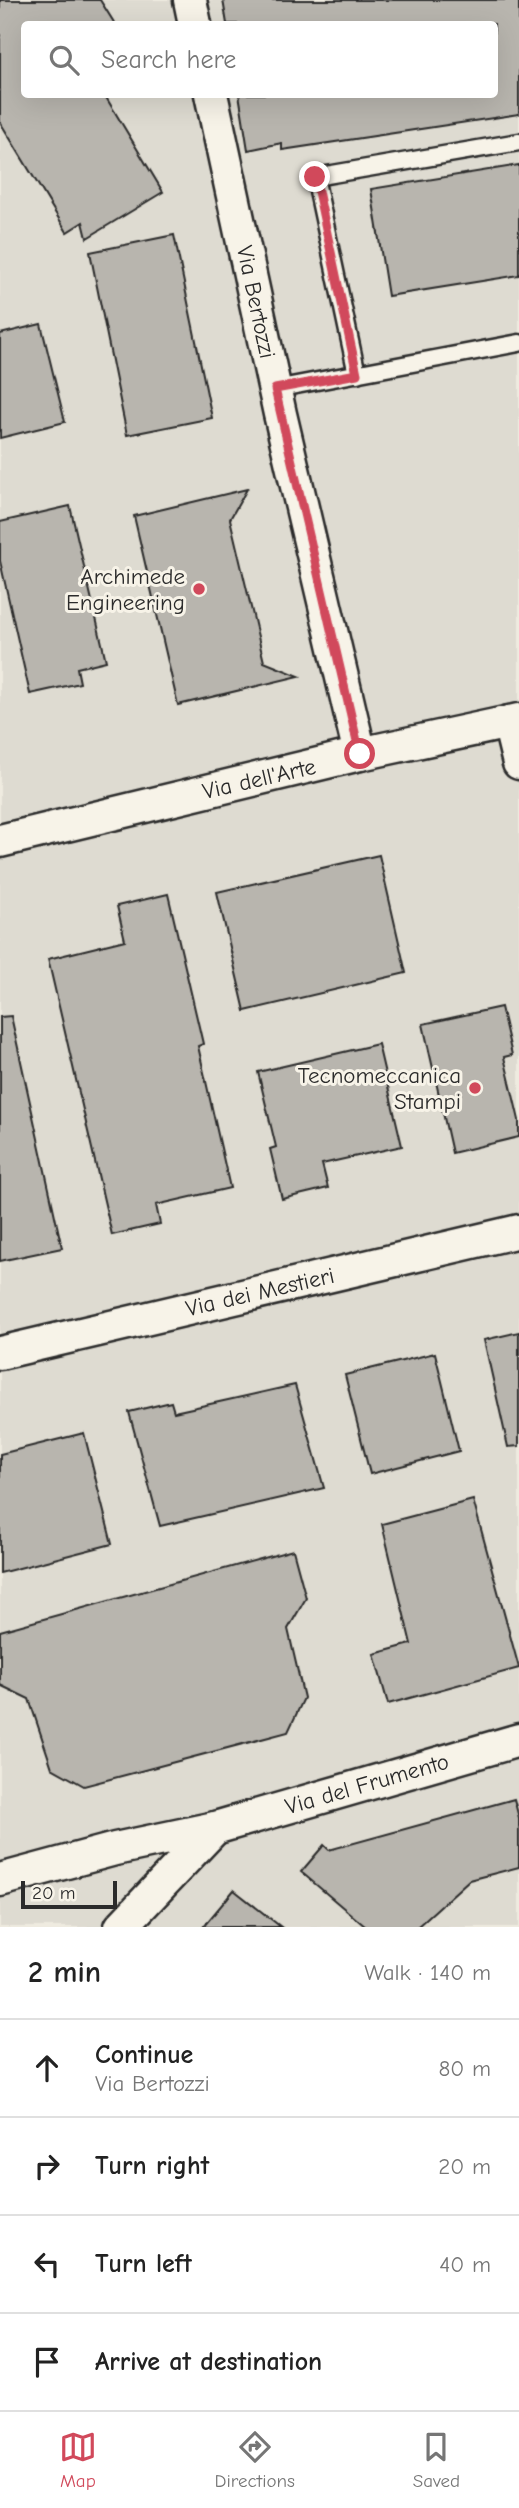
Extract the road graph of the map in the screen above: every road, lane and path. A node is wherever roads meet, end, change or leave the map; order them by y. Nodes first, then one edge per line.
1 (190, 0) edge
2 (194, 21) edge
3 (212, 98) edge
4 (519, 142) edge
5 (519, 344) edge
6 (357, 374) junction
7 (275, 389) junction
8 (514, 721) edge
9 (360, 754) junction
10 (519, 763) edge
11 (0, 841) edge
12 (519, 1231) edge
13 (0, 1353) edge
14 (519, 1740) edge
15 (215, 1828) junction
16 (0, 1880) edge
17 (121, 1927) edge

1 - 2 street
3 - 7 street, Via Bertozzi
4 - 6 lane
5 - 6 lane
6 - 7 lane
7 - 9 street, Via Bertozzi
8 - 9 street, Via dell'Arte
8 - 10 street
9 - 11 street, Via dell'Arte
12 - 13 street, Via dei Mestieri
14 - 15 street, Via del Frumento
15 - 16 street, Via del Frumento
15 - 17 street

